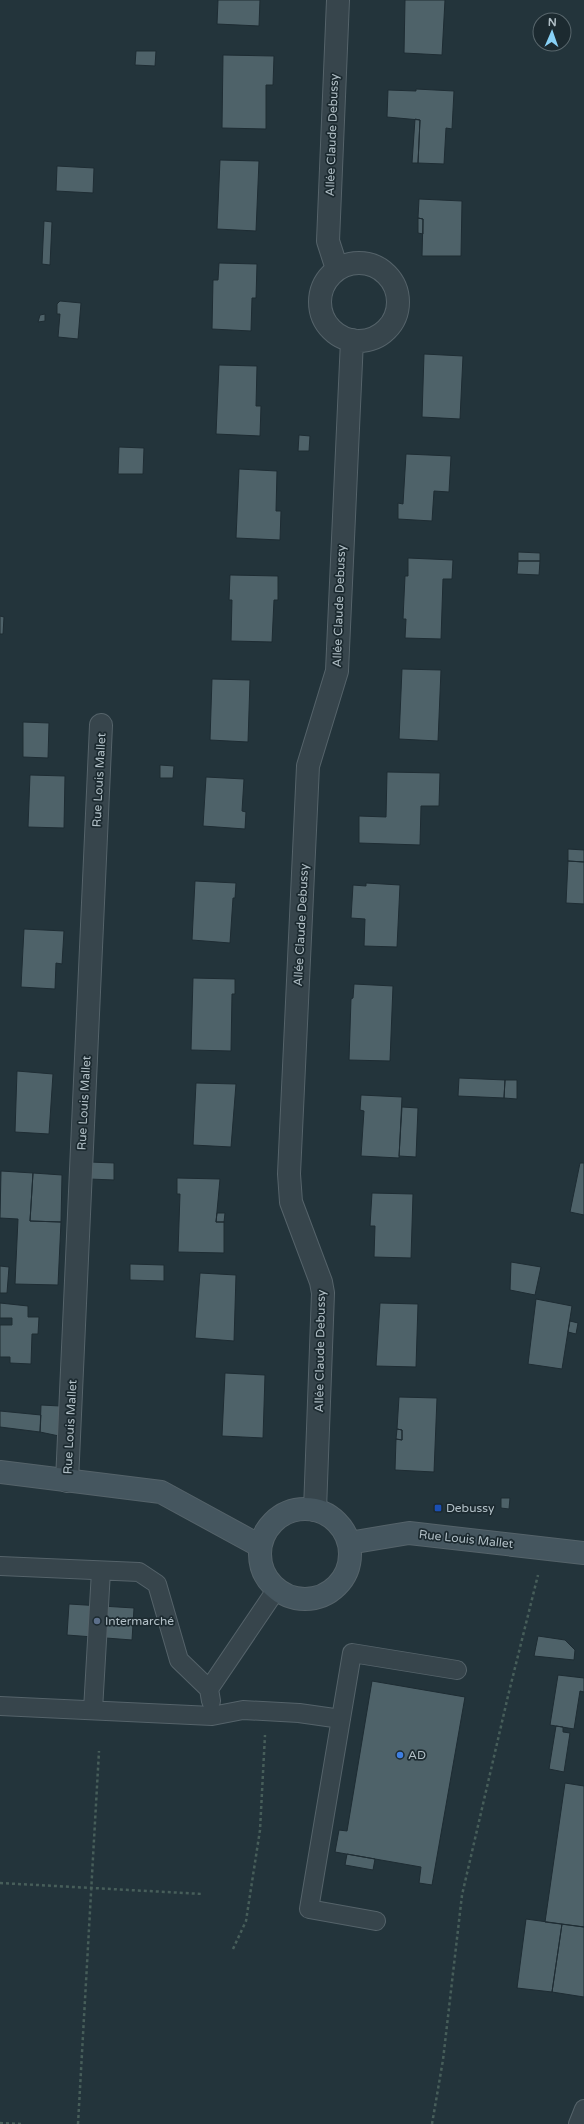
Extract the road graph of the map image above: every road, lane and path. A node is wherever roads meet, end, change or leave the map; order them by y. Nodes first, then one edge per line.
1 (338, 0) edge
2 (337, 269) junction
3 (352, 340) junction
4 (101, 725) dead end
5 (0, 1472) edge
6 (67, 1482) junction
7 (315, 1510) junction
8 (349, 1543) junction
9 (260, 1546) junction
10 (546, 1547) junction
11 (584, 1553) edge
12 (0, 1566) edge
13 (100, 1571) junction
14 (276, 1590) junction
15 (457, 1670) dead end
16 (209, 1690) junction
17 (0, 1706) edge
18 (93, 1710) junction
19 (267, 1711) junction
20 (212, 1716) junction
21 (341, 1719) junction
22 (99, 1751) dead end
23 (0, 1883) edge
24 (92, 1888) junction
25 (203, 1894) dead end
26 (376, 1921) dead end
27 (233, 1949) dead end
28 (584, 2110) edge
29 (0, 2123) edge
30 (22, 2124) edge
31 (78, 2124) edge
32 (432, 2124) edge
33 (578, 2124) edge

1 - 2 street, Allée Claude Debussy
2 - 3 street
2 - 3 street
3 - 7 street, Allée Claude Debussy
4 - 6 street, Rue Louis Mallet
5 - 6 main road, Rue Louis Mallet
6 - 9 main road, Rue Louis Mallet
7 - 8 main road
7 - 9 main road
8 - 10 main road, Rue Louis Mallet
8 - 14 main road
9 - 14 main road
10 - 11 main road, Rue Louis Mallet
10 - 32 path
12 - 13 lane
13 - 16 lane
13 - 18 lane
14 - 16 lane
15 - 21 lane
16 - 20 lane
17 - 18 lane
18 - 20 lane
19 - 20 lane
19 - 21 lane
19 - 27 path
21 - 26 lane
22 - 24 path
23 - 24 path
24 - 25 path
24 - 31 path
28 - 33 lane
29 - 30 path

